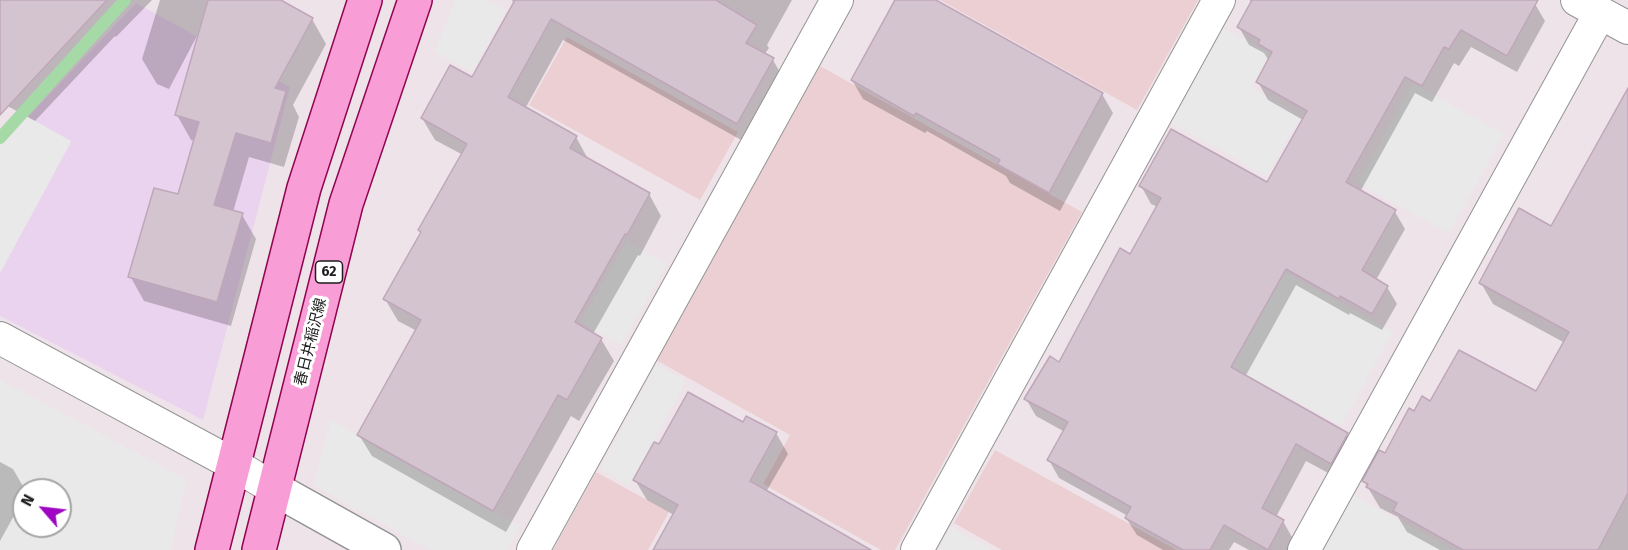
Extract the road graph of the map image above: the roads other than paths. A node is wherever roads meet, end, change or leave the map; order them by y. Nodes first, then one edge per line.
1 (365, 0) edge
2 (415, 0) edge
3 (837, 0) edge
4 (1219, 0) edge
5 (1589, 6) edge
6 (1628, 28) edge
7 (0, 338) edge
8 (233, 464) junction
9 (274, 489) junction
10 (212, 550) edge
11 (259, 550) edge
12 (384, 550) edge
13 (533, 550) edge
14 (917, 550) edge
15 (1304, 550) edge

1 - 8 main road
2 - 9 main road, 春日井稲沢線 / 62
3 - 13 street
4 - 14 street
5 - 6 street
5 - 15 street
7 - 8 street
8 - 9 street
8 - 10 main road
9 - 11 main road, 春日井稲沢線 / 62
9 - 12 street

